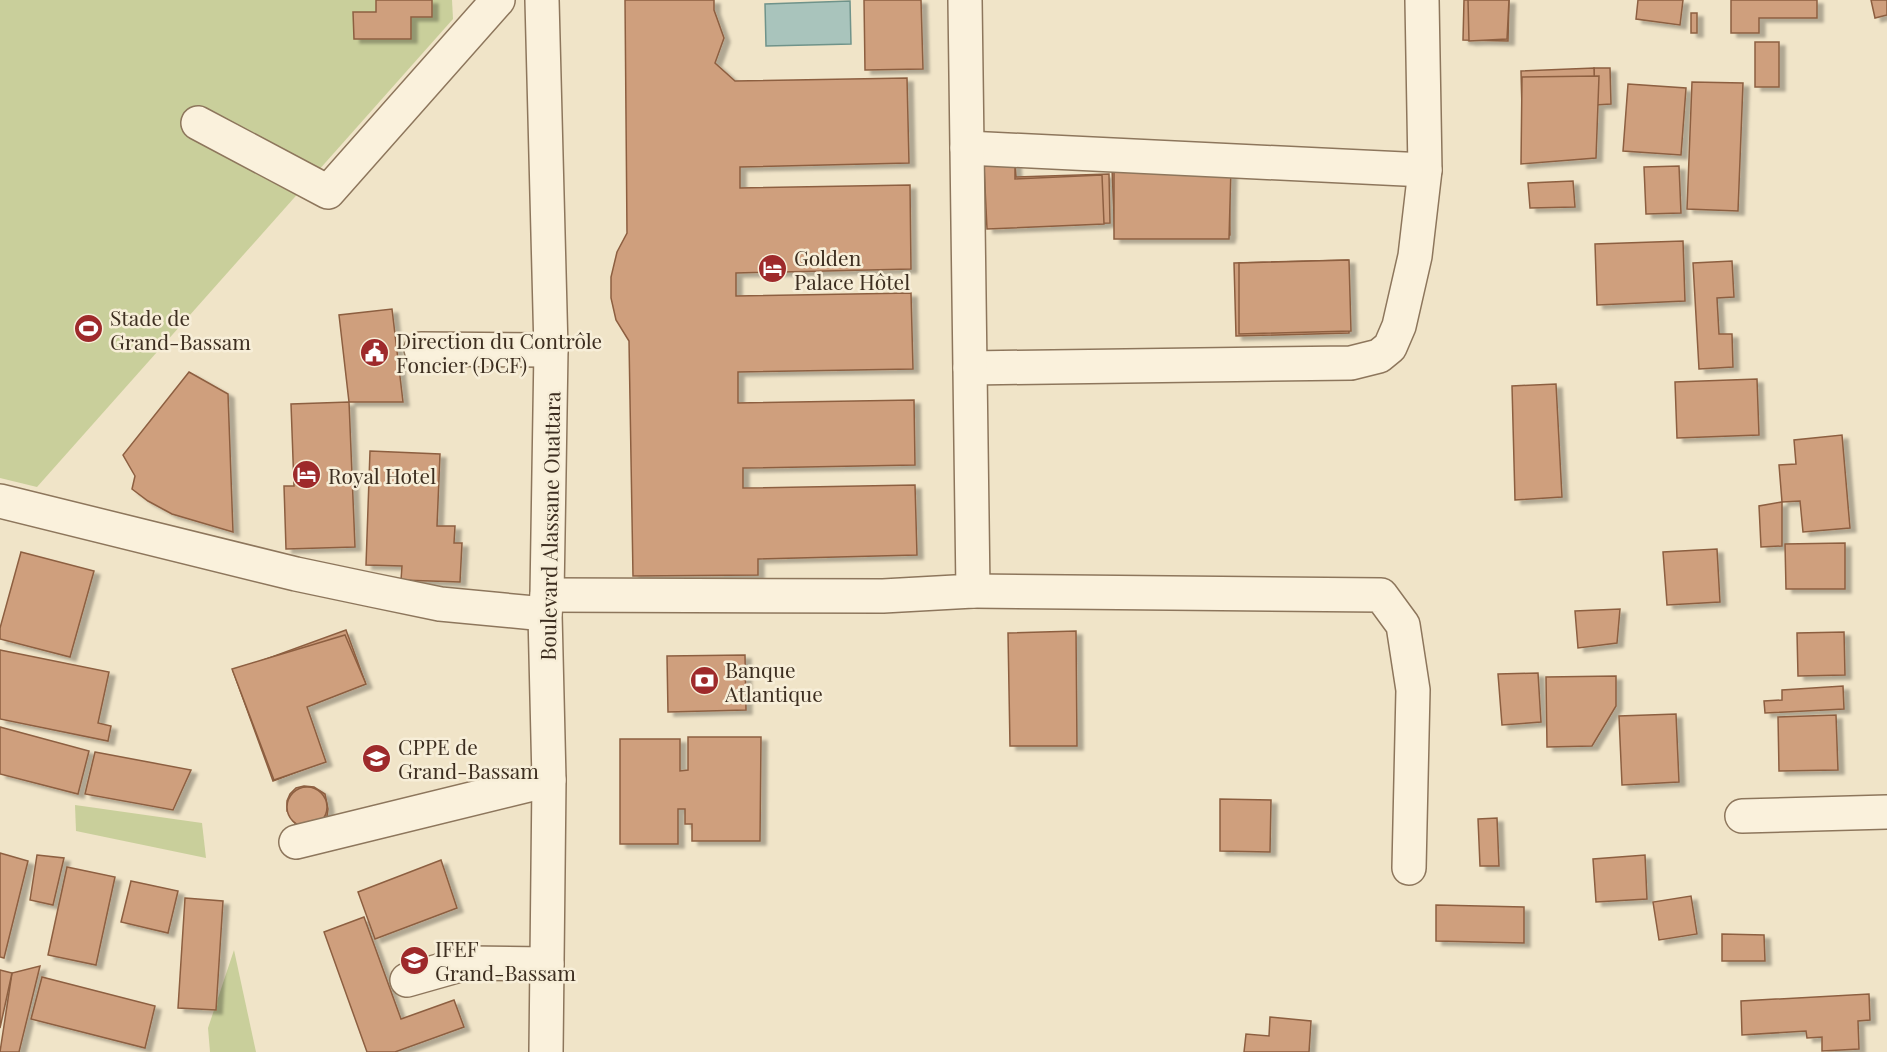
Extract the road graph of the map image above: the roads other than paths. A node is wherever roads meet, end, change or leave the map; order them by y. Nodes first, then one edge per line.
1 (498, 0) edge
2 (542, 0) edge
3 (965, 0) edge
4 (1422, 0) edge
5 (198, 123) dead end
6 (967, 148) junction
7 (1425, 170) junction
8 (421, 349) dead end
9 (551, 350) junction
10 (970, 368) junction
11 (0, 501) edge
12 (973, 591) junction
13 (546, 605) junction
14 (549, 780) junction
15 (1887, 812) edge
16 (1742, 816) dead end
17 (296, 842) dead end
18 (1408, 868) dead end
19 (548, 964) junction
20 (407, 980) dead end
21 (546, 1052) edge

1 - 5 street
2 - 9 street, Boulevard Alassane Ouattara
3 - 6 street
4 - 7 street
6 - 7 street
6 - 10 street
7 - 10 street
8 - 9 street
9 - 13 street, Boulevard Alassane Ouattara
10 - 12 street
11 - 13 street
12 - 13 street
12 - 18 street
13 - 14 street, Boulevard Alassane Ouattara
14 - 17 street
14 - 19 street, Boulevard Alassane Ouattara
15 - 16 street
19 - 20 street
19 - 21 street, Boulevard Alassane Ouattara

